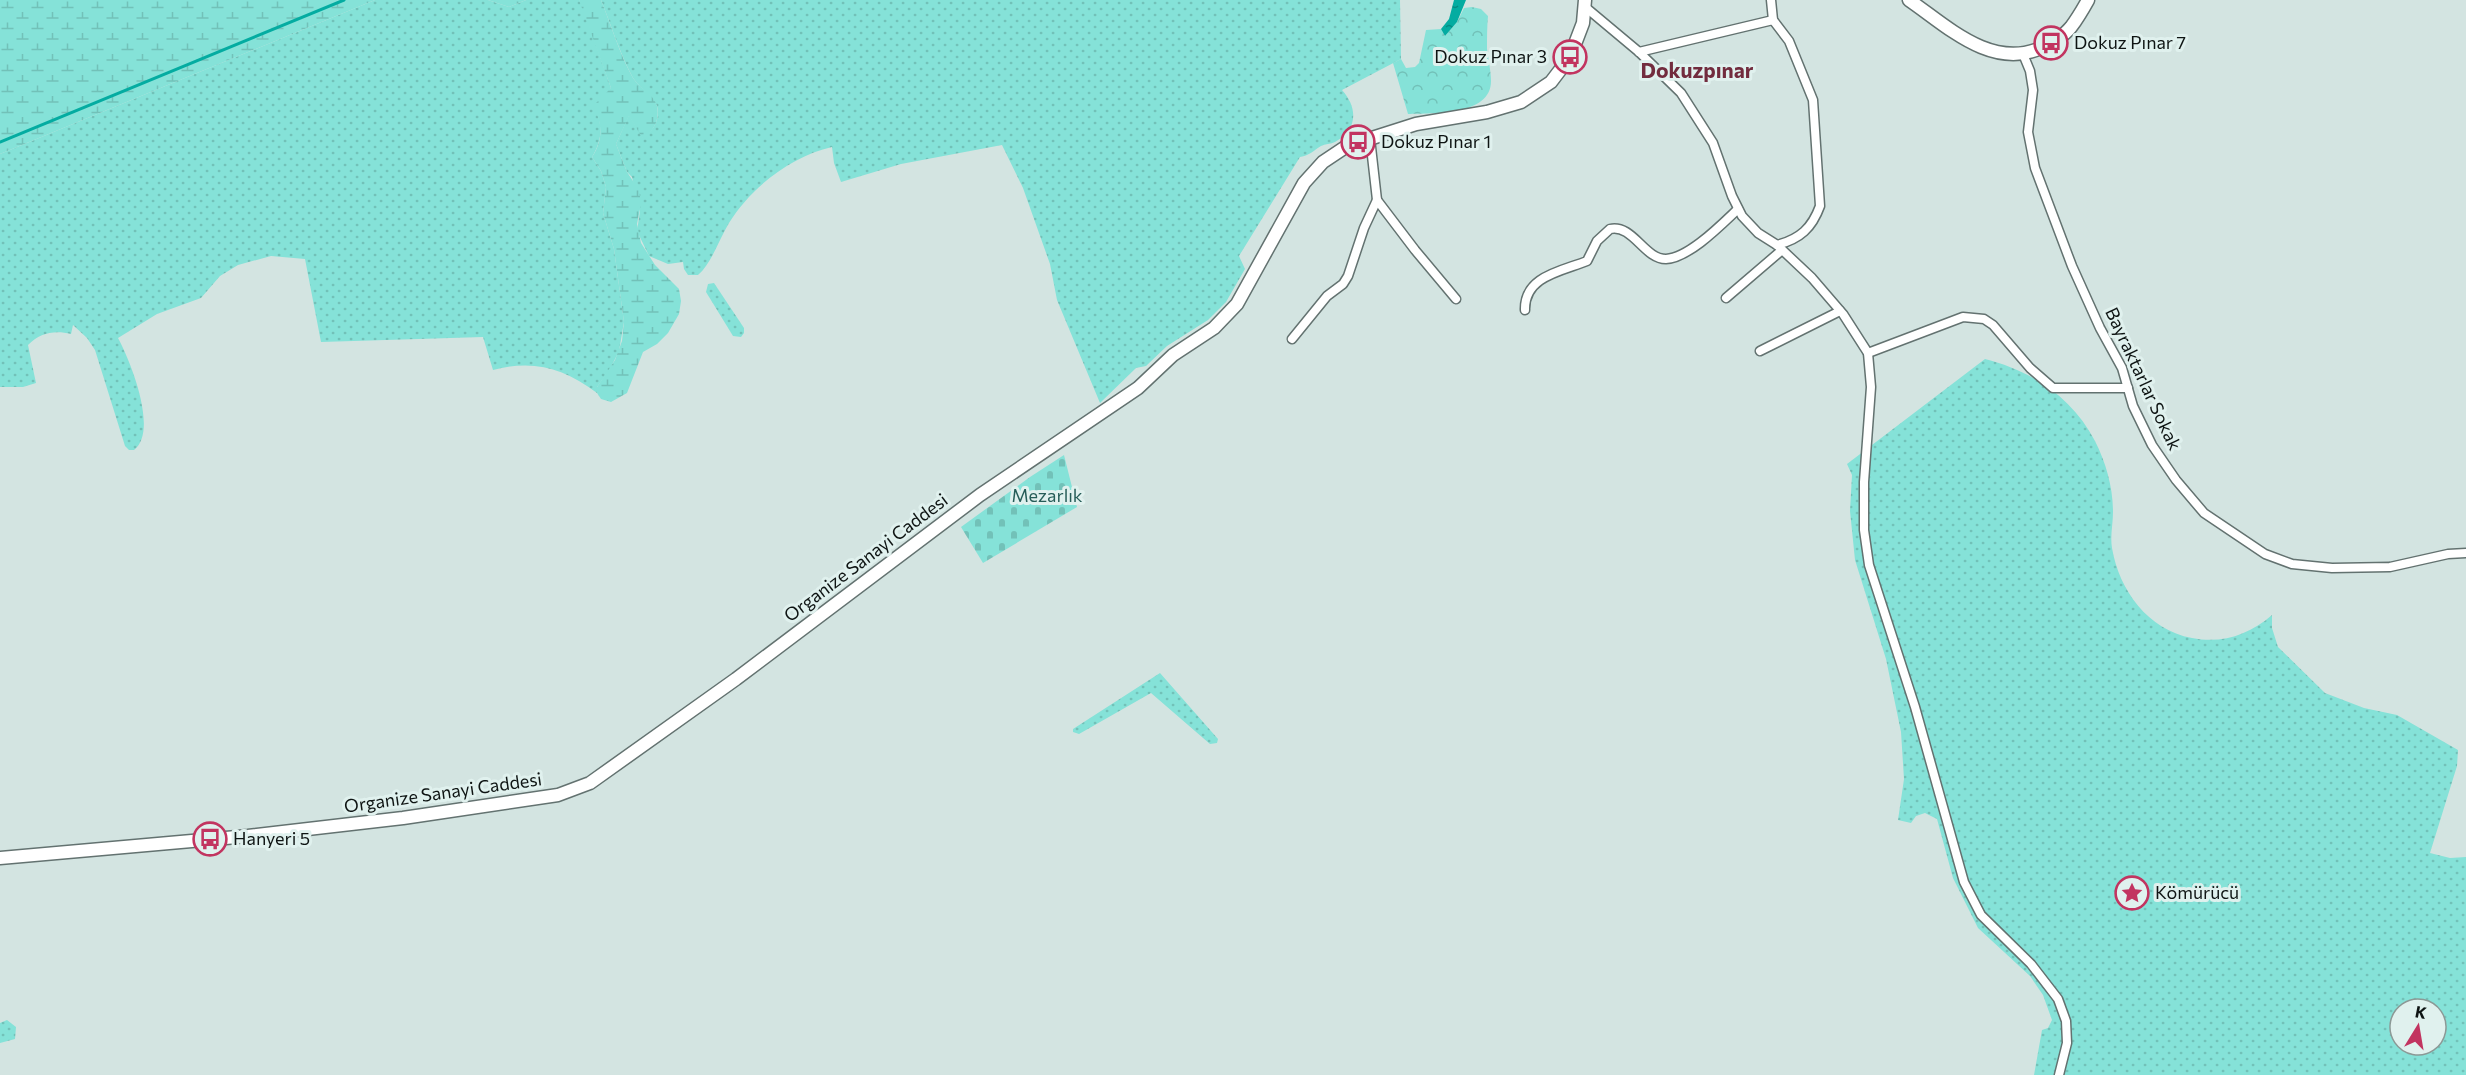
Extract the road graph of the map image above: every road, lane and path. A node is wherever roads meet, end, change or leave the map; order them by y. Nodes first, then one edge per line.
1 (1771, 0) edge
2 (1909, 0) edge
3 (2088, 0) edge
4 (1585, 3) edge
5 (1773, 20) junction
6 (1639, 52) junction
7 (2024, 54) junction
8 (1370, 138) junction
9 (1377, 200) junction
10 (1738, 209) junction
11 (1780, 248) junction
12 (1725, 298) dead end
13 (1456, 299) dead end
14 (1525, 310) dead end
15 (1840, 311) junction
16 (1292, 339) dead end
17 (1760, 351) dead end
18 (1868, 353) junction
19 (2128, 388) junction
20 (2466, 553) edge
21 (0, 858) edge
22 (2059, 1075) edge

1 - 5 street
2 - 7 street
3 - 7 street
4 - 6 street
4 - 8 street, Organize Sanayi Caddesi
5 - 6 street
5 - 11 street
6 - 10 street
7 - 19 street, Bayraktarlar Sokak
8 - 9 street
8 - 21 street, Organize Sanayi Caddesi
9 - 13 street
9 - 16 street
10 - 11 street
10 - 14 street
11 - 12 street
11 - 15 street
15 - 17 street
15 - 18 street
18 - 19 street
18 - 22 street
19 - 20 street, Bayraktarlar Sokak

